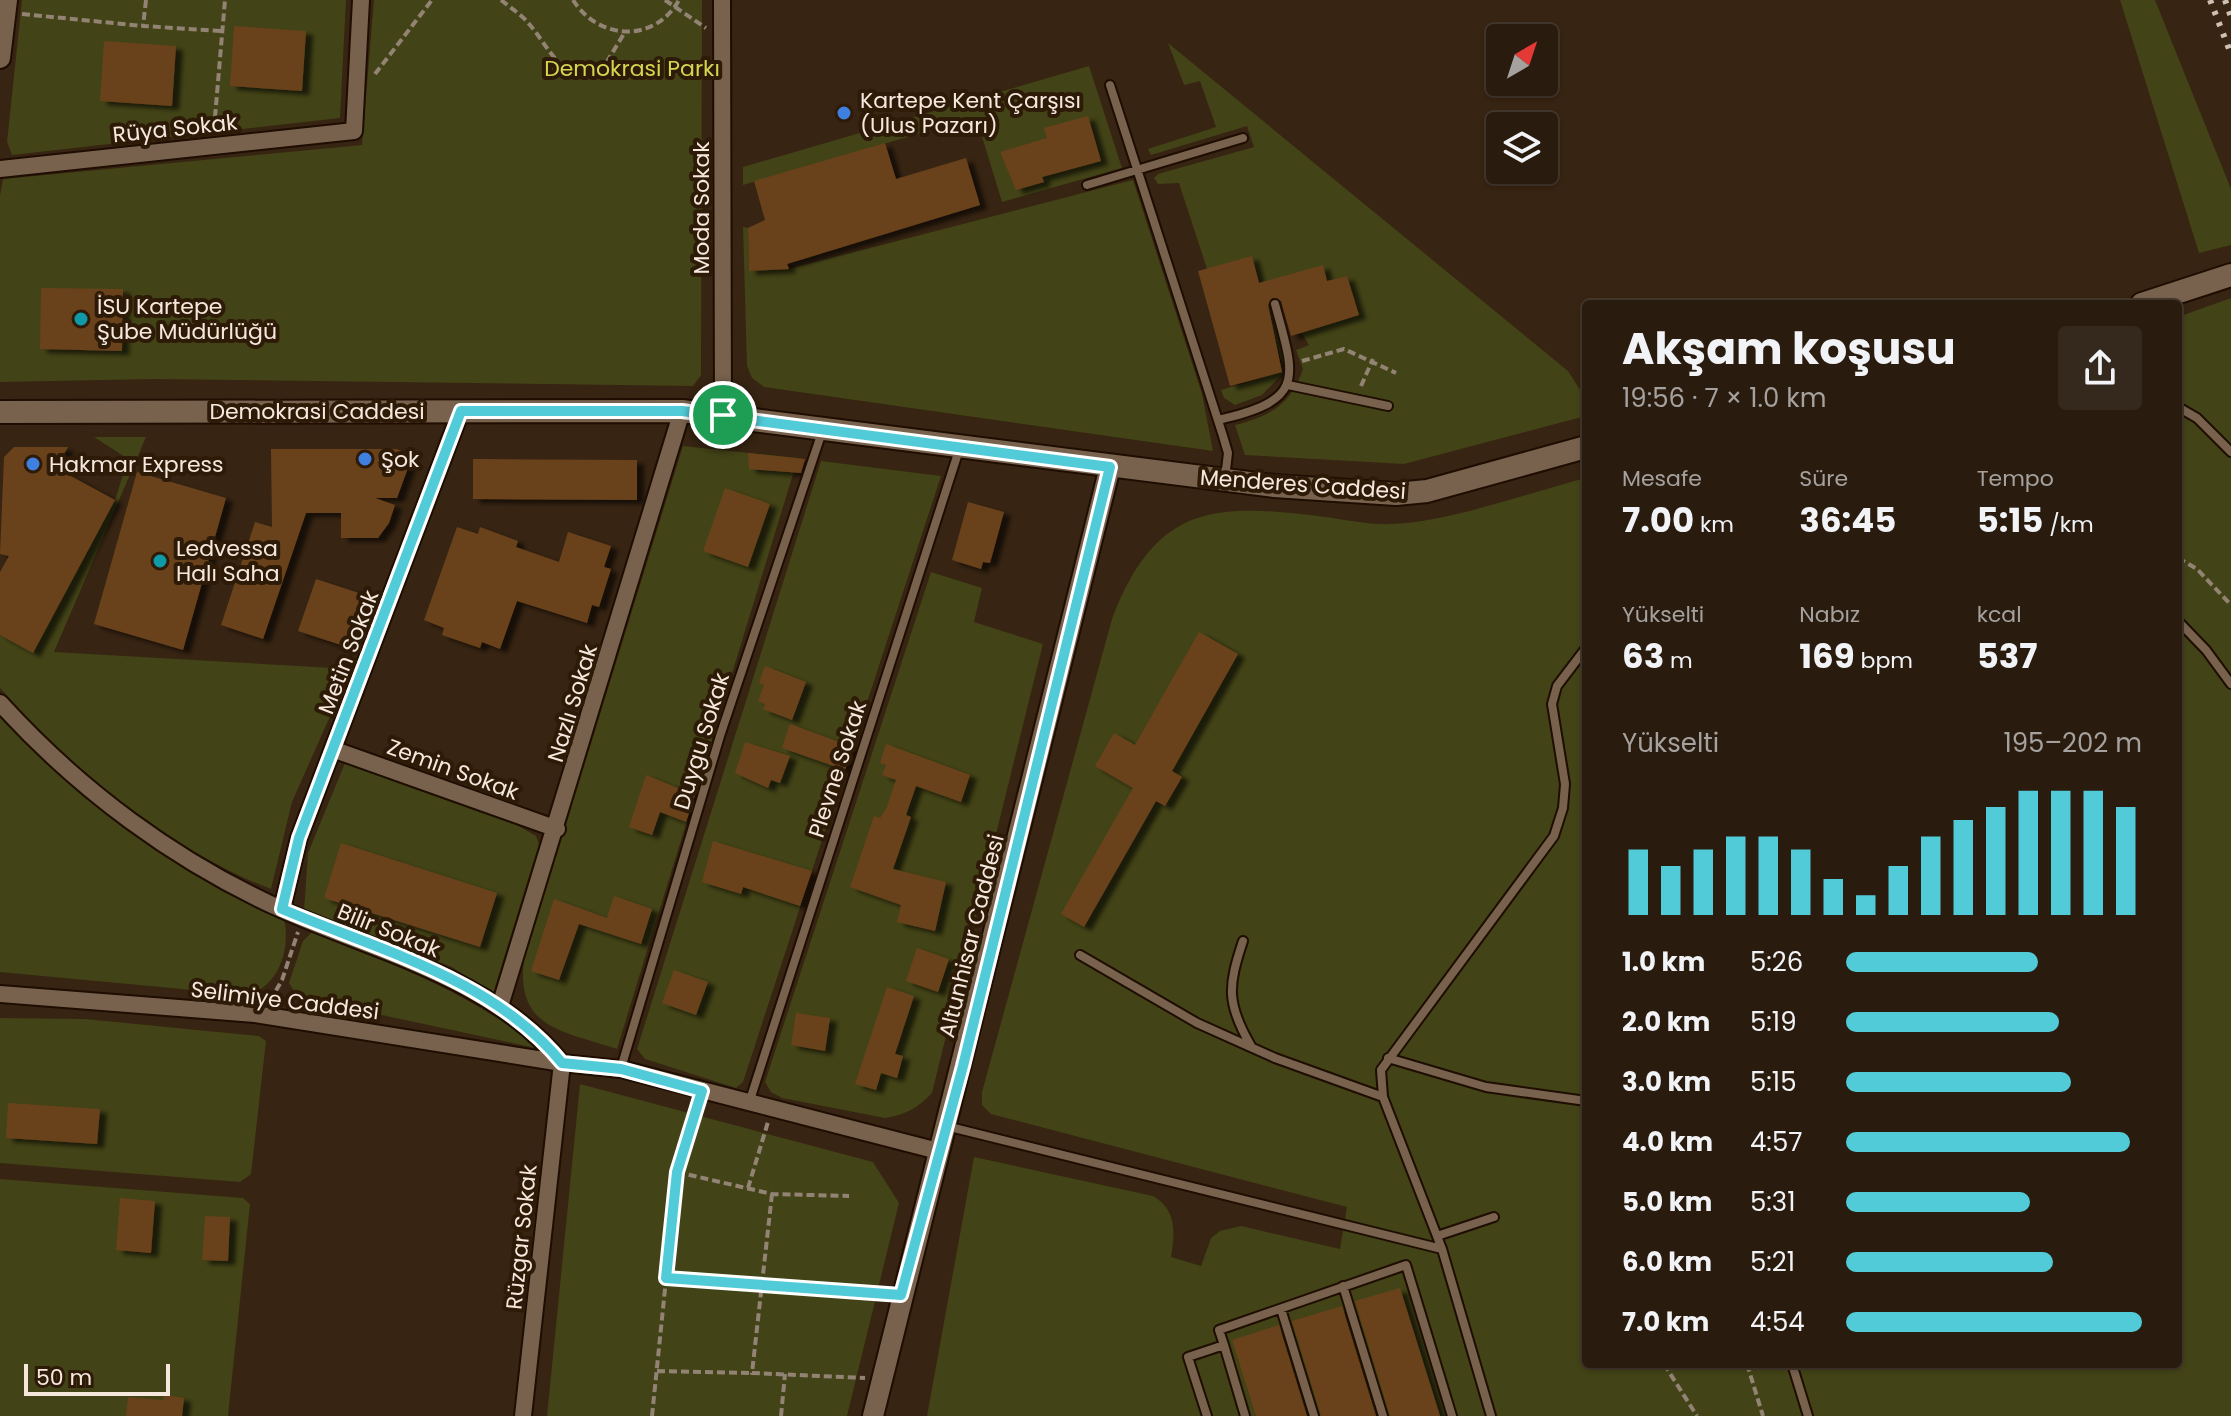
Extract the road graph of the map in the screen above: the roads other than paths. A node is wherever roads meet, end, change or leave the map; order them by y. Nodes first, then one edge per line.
1 (361, 0) edge
2 (722, 0) edge
3 (4, 17) edge
4 (0, 58) edge
5 (1110, 85) dead end
6 (1243, 138) dead end
7 (0, 169) edge
8 (1137, 170) junction
9 (1087, 185) dead end
10 (2231, 275) edge
11 (2154, 300) edge
12 (1275, 304) dead end
13 (1288, 385) junction
14 (1388, 406) dead end
15 (2182, 409) edge
16 (461, 411) junction
17 (682, 411) junction
18 (0, 412) edge
19 (723, 415) junction
20 (1218, 420) junction
21 (824, 427) junction
22 (961, 445) junction
23 (1582, 448) edge
24 (2231, 452) edge
25 (1110, 467) junction
26 (1225, 480) junction
27 (2182, 625) edge
28 (1582, 653) edge
29 (2231, 684) edge
30 (0, 703) edge
31 (335, 750) junction
32 (557, 829) junction
33 (282, 909) junction
34 (1243, 941) dead end
35 (1080, 955) dead end
36 (0, 994) edge
37 (500, 1006) junction
38 (1252, 1048) junction
39 (1388, 1058) junction
40 (562, 1063) junction
41 (621, 1069) junction
42 (1383, 1097) junction
43 (1582, 1100) edge
44 (748, 1104) junction
45 (946, 1125) junction
46 (938, 1151) junction
47 (1494, 1217) dead end
48 (1437, 1236) junction
49 (1442, 1249) junction
50 (1343, 1286) junction
51 (1281, 1309) junction
52 (1224, 1345) junction
53 (1793, 1368) edge
54 (523, 1416) edge
55 (873, 1416) edge
56 (1207, 1416) edge
57 (1245, 1416) edge
58 (1314, 1416) edge
59 (1383, 1416) edge
60 (1452, 1416) edge
61 (1491, 1416) edge
62 (1808, 1416) edge

1 - 7 street, Rüya Sokak
2 - 19 street, Moda Sokak
3 - 4 street
5 - 8 lane
6 - 8 lane
8 - 9 lane
8 - 20 lane
10 - 11 main road
12 - 13 lane
13 - 14 lane
13 - 20 lane
15 - 24 lane
16 - 17 main road, Demokrasi Caddesi
16 - 18 main road, Demokrasi Caddesi
16 - 31 street, Metin Sokak
17 - 19 main road, Demokrasi Caddesi
17 - 32 street, Nazlı Sokak
19 - 21 main road, Demokrasi Caddesi
20 - 26 lane
21 - 22 main road, Demokrasi Caddesi
21 - 41 lane, Duygu Sokak
22 - 25 main road, Demokrasi Caddesi
22 - 44 lane, Plevne Sokak
23 - 26 main road, Menderes Caddesi
25 - 26 main road, Menderes Caddesi
25 - 45 street, Altunhisar Caddesi
27 - 29 lane
28 - 39 lane
30 - 33 street, Bilir Sokak
31 - 32 street, Zemin Sokak
31 - 33 street, Metin Sokak
32 - 37 street, Nazlı Sokak
33 - 37 street, Bilir Sokak
34 - 38 lane
35 - 38 lane
36 - 40 street, Selimiye Caddesi
37 - 40 street, Bilir Sokak
38 - 42 lane
39 - 42 lane
39 - 43 lane
40 - 41 street
40 - 54 street, Rüzgar Sokak
41 - 44 street
42 - 48 lane
44 - 46 street
45 - 46 street, Altunhisar Caddesi
45 - 49 lane
46 - 55 street, Altunhisar Caddesi
47 - 48 lane
48 - 49 lane
49 - 61 lane
50 - 51 lane
50 - 59 lane
50 - 60 lane
51 - 52 lane
51 - 58 lane
52 - 56 lane
52 - 57 lane
53 - 62 lane

